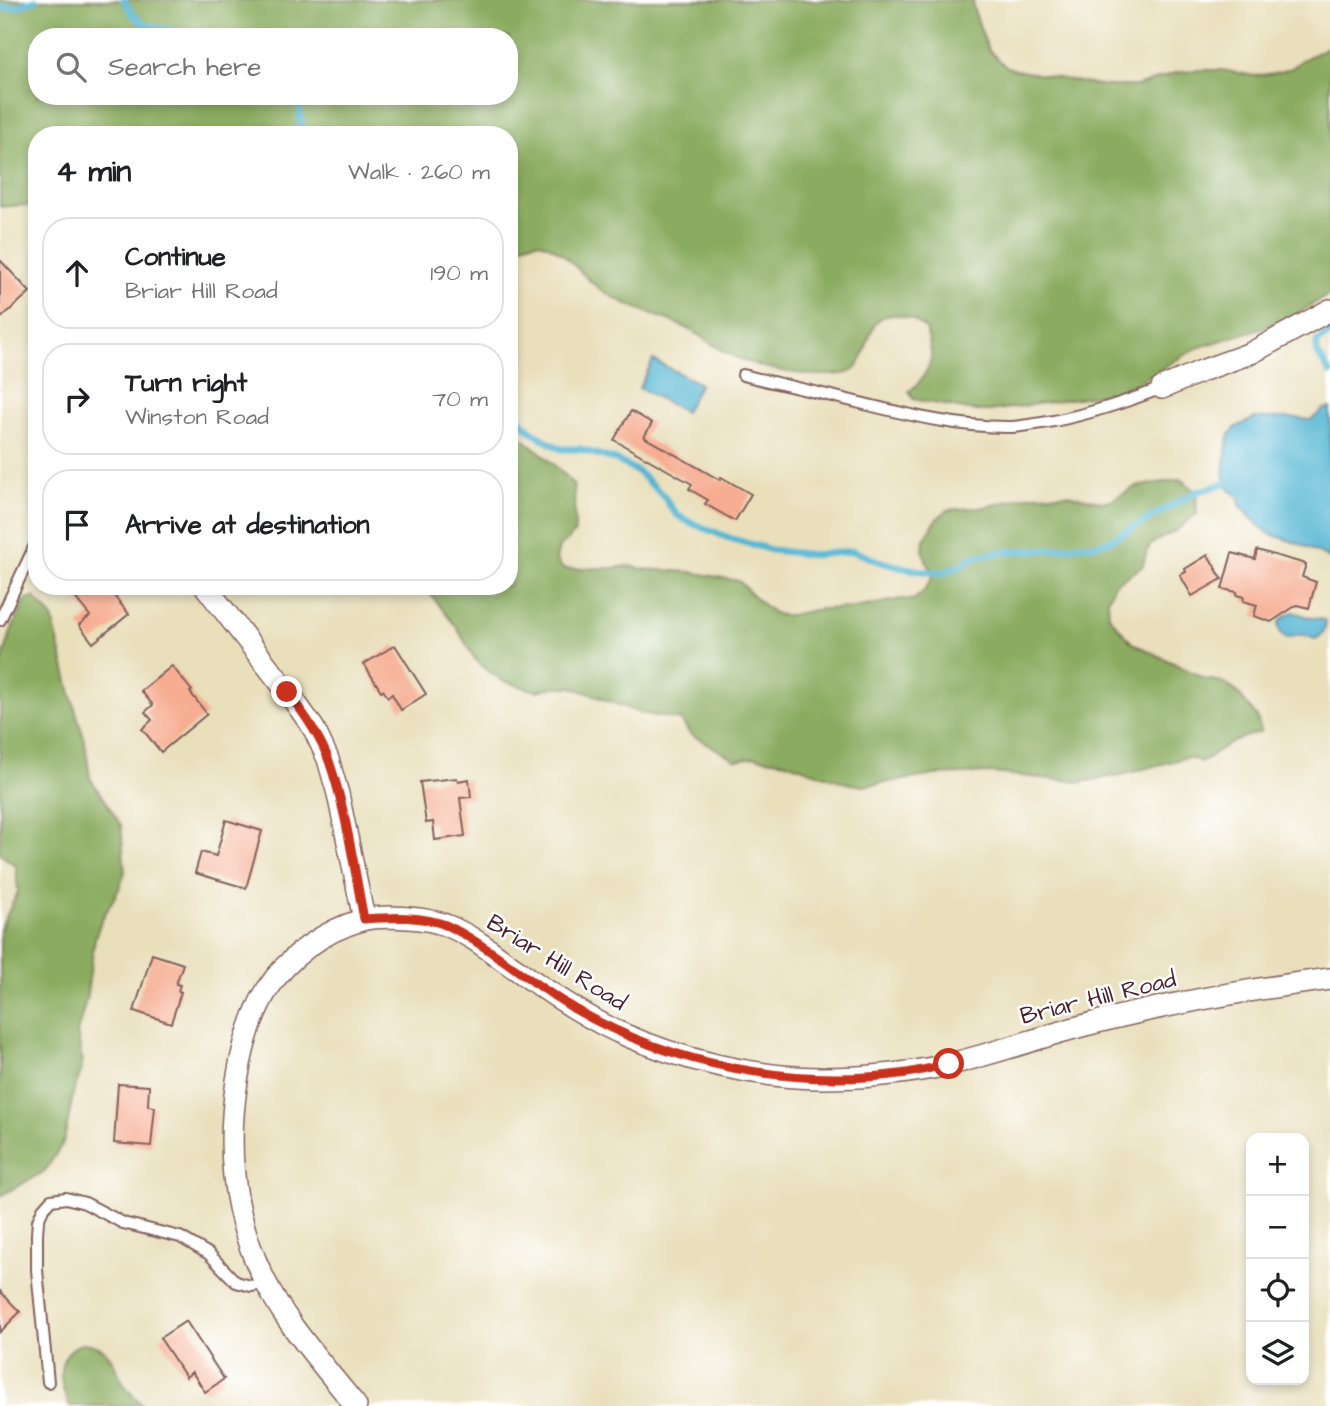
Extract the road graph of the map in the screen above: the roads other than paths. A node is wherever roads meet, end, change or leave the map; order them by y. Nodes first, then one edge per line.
1 (1330, 310) edge
2 (743, 375) dead end
3 (1162, 388) joint
4 (28, 560) edge
5 (212, 595) edge
6 (0, 620) edge
7 (364, 919) junction
8 (1330, 979) edge
9 (267, 1283) junction
10 (48, 1382) dead end
11 (356, 1406) edge

1 - 3 street
2 - 3 lane
4 - 6 lane
5 - 7 street
7 - 8 street, Briar Hill Road
7 - 9 street, Briar Hill Road
9 - 10 lane
9 - 11 street, Briar Hill Road

